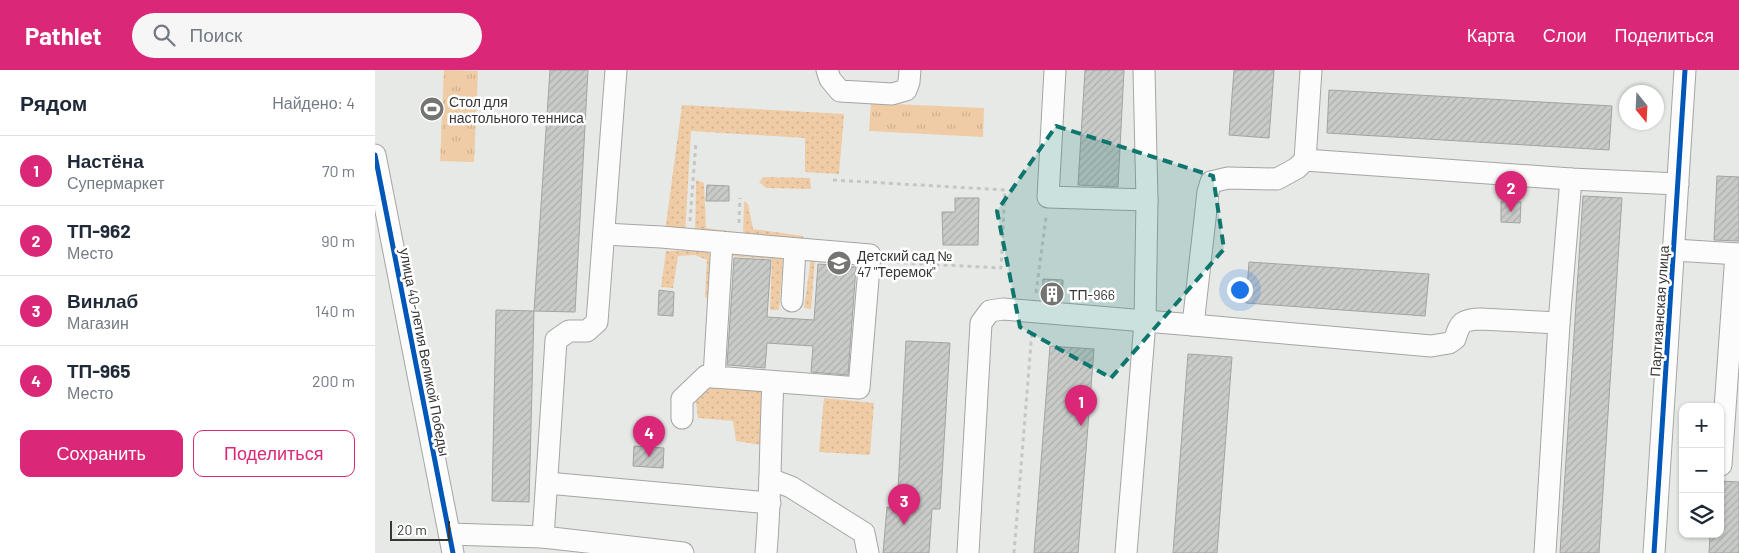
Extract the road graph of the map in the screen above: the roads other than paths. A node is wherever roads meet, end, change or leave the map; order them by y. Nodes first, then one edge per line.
1 (616, 70) edge
2 (827, 70) edge
3 (910, 70) edge
4 (1055, 70) edge
5 (1144, 70) edge
6 (1311, 70) edge
7 (1685, 70) edge
8 (375, 155) edge
9 (1305, 160) junction
10 (1571, 179) junction
11 (1678, 184) junction
12 (1147, 200) junction
13 (604, 234) junction
14 (730, 243) junction
15 (795, 249) junction
16 (1674, 250) junction
17 (1737, 254) edge
18 (792, 301) dead end
19 (1145, 322) junction
20 (1559, 323) junction
21 (1193, 325) junction
22 (714, 377) junction
23 (773, 382) junction
24 (682, 418) dead end
25 (1722, 448) edge
26 (770, 479) junction
27 (547, 483) junction
28 (770, 502) junction
29 (543, 537) junction
30 (451, 544) edge
31 (683, 553) edge
32 (766, 553) edge
33 (868, 553) edge
34 (968, 553) edge
35 (1126, 553) edge
36 (1545, 553) edge
37 (1654, 553) edge

1 - 13 street
2 - 3 street
4 - 12 street
5 - 12 street
6 - 9 street
7 - 11 street, Партизанская улица
8 - 30 street, улица 40-летия Великой Победы
9 - 10 street
9 - 21 street
10 - 11 street
10 - 20 street
11 - 16 street, Партизанская улица
12 - 19 street
13 - 14 street
13 - 27 street
14 - 15 street
14 - 22 street
15 - 18 street
15 - 23 street
16 - 17 street
16 - 37 street, Партизанская улица
17 - 25 street
19 - 21 street
19 - 34 street
19 - 35 street
20 - 21 street
20 - 36 street
22 - 23 street
22 - 24 street
23 - 26 street
26 - 28 street
26 - 33 street
27 - 28 street
27 - 29 street
28 - 32 street
29 - 30 street
29 - 31 street

